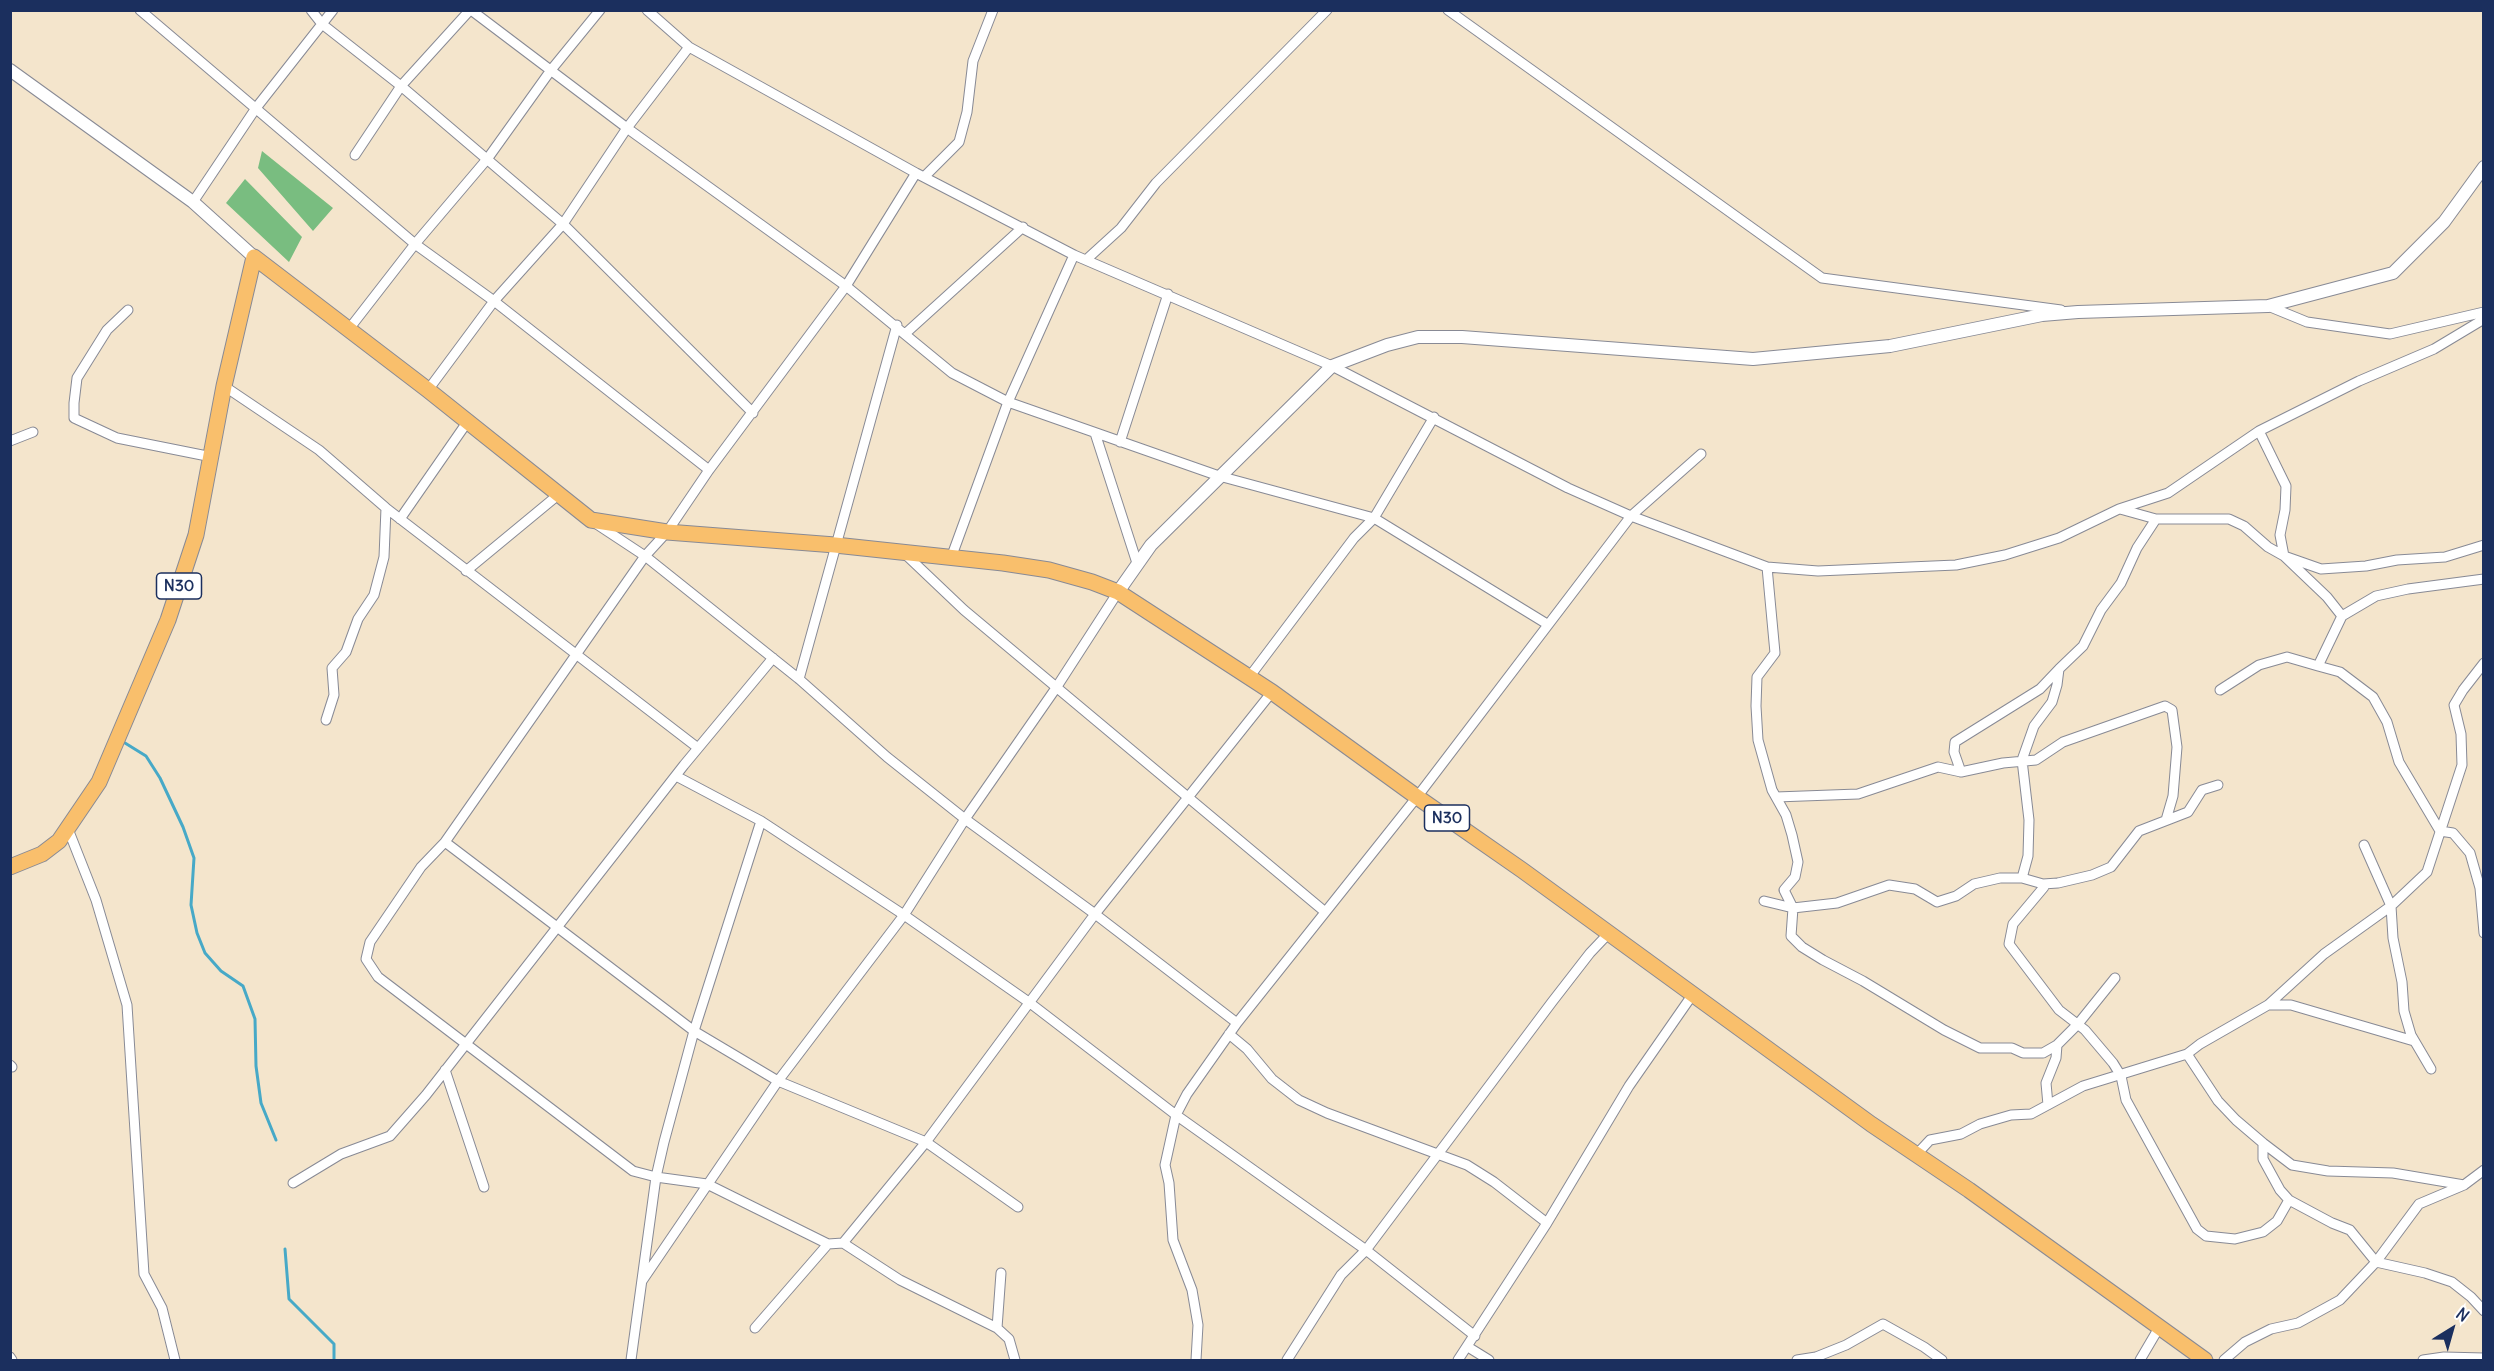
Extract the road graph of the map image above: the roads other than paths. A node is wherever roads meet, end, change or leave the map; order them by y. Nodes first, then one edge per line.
1 (140, 10) edge
2 (311, 10) edge
3 (333, 10) edge
4 (471, 10) edge
5 (600, 10) edge
6 (647, 10) edge
7 (993, 10) edge
8 (1328, 10) edge
9 (1448, 10) edge
10 (322, 24) junction
11 (689, 47) junction
12 (10, 70) edge
13 (551, 70) junction
14 (401, 86) junction
15 (256, 108) junction
16 (627, 128) junction
17 (355, 155) dead end
18 (488, 158) junction
19 (2484, 167) edge
20 (920, 175) junction
21 (193, 202) junction
22 (563, 224) junction
23 (1023, 227) junction
24 (415, 244) junction
25 (1074, 255) junction
26 (254, 257) junction
27 (1087, 259) junction
28 (846, 285) junction
29 (1168, 294) junction
30 (494, 301) junction
31 (2268, 306) junction
32 (128, 310) dead end
33 (2078, 312) junction
34 (2484, 312) edge
35 (2484, 319) edge
36 (897, 325) junction
37 (349, 329) junction
38 (906, 333) junction
39 (1332, 366) junction
40 (224, 386) junction
41 (428, 390) junction
42 (1008, 402) junction
43 (753, 414) junction
44 (1434, 417) junction
45 (468, 421) junction
46 (2259, 431) junction
47 (33, 432) dead end
48 (1095, 434) junction
49 (11, 440) edge
50 (1120, 442) junction
51 (1701, 454) dead end
52 (212, 457) junction
53 (709, 470) junction
54 (1219, 476) junction
55 (558, 495) junction
56 (386, 508) junction
57 (2119, 509) junction
58 (1631, 516) junction
59 (1374, 518) junction
60 (400, 519) junction
61 (2156, 519) junction
62 (591, 520) junction
63 (667, 532) junction
64 (2484, 544) edge
65 (835, 545) junction
66 (903, 552) junction
67 (645, 556) junction
68 (2284, 556) junction
69 (951, 558) junction
70 (1137, 563) junction
71 (1767, 567) junction
72 (466, 572) junction
73 (2484, 579) edge
74 (1118, 592) junction
75 (2342, 616) junction
76 (1547, 624) junction
77 (576, 654) junction
78 (772, 658) junction
79 (2484, 663) edge
80 (2318, 666) junction
81 (2059, 669) junction
82 (1250, 676) junction
83 (799, 678) junction
84 (1056, 688) junction
85 (2220, 690) dead end
86 (1272, 692) junction
87 (326, 720) dead end
88 (698, 748) junction
89 (2022, 760) junction
90 (1961, 772) junction
91 (676, 776) junction
92 (2218, 785) dead end
93 (1187, 797) junction
94 (1417, 797) junction
95 (1776, 797) junction
96 (965, 819) junction
97 (2166, 820) junction
98 (761, 821) junction
99 (68, 829) junction
100 (2440, 831) junction
101 (445, 842) junction
102 (2364, 845) dead end
103 (10, 867) edge
104 (2022, 878) junction
105 (2043, 884) junction
106 (1764, 901) dead end
107 (2391, 906) junction
108 (1793, 908) junction
109 (1324, 911) junction
110 (1095, 914) junction
111 (904, 915) junction
112 (555, 928) junction
113 (1609, 933) junction
114 (2484, 933) edge
115 (2115, 978) dead end
116 (1693, 994) junction
117 (1030, 1002) junction
118 (2268, 1005) junction
119 (1237, 1023) junction
120 (2078, 1024) junction
121 (694, 1032) junction
122 (1229, 1034) junction
123 (2414, 1041) junction
124 (465, 1043) junction
125 (2058, 1045) junction
126 (2187, 1054) junction
127 (2432, 1069) dead end
128 (445, 1070) junction
129 (2121, 1076) junction
130 (778, 1080) junction
131 (2048, 1105) junction
132 (1176, 1115) junction
133 (926, 1142) junction
134 (2263, 1143) junction
135 (1438, 1153) junction
136 (1916, 1155) junction
137 (2484, 1170) edge
138 (656, 1178) junction
139 (293, 1183) dead end
140 (707, 1184) junction
141 (2464, 1185) junction
142 (484, 1187) dead end
143 (2289, 1200) junction
144 (1018, 1207) dead end
145 (1547, 1223) junction
146 (843, 1243) junction
147 (828, 1244) junction
148 (1366, 1250) junction
149 (2376, 1262) junction
150 (1001, 1273) dead end
151 (642, 1281) junction
152 (2484, 1311) edge
153 (2160, 1326) junction
154 (755, 1328) dead end
155 (997, 1328) junction
156 (1475, 1336) junction
157 (1468, 1347) junction
158 (2484, 1358) edge
159 (175, 1360) edge
160 (631, 1360) edge
161 (1016, 1360) edge
162 (1196, 1360) edge
163 (1287, 1360) edge
164 (1458, 1360) edge
165 (1489, 1360) edge
166 (1797, 1360) edge
167 (1942, 1360) edge
168 (2140, 1360) edge
169 (2205, 1360) edge
170 (2224, 1360) edge
171 (2423, 1360) edge

1 - 15 street
2 - 10 street
3 - 10 street
4 - 13 street
4 - 14 street
5 - 13 street
6 - 11 street
7 - 20 street
8 - 27 street
9 - 33 street
10 - 14 street
10 - 15 street
11 - 16 street
11 - 20 street
12 - 21 street
13 - 16 street
13 - 18 street
14 - 17 street
14 - 18 street
15 - 21 street
15 - 24 street
16 - 22 street
16 - 28 street
18 - 22 street
18 - 24 street
19 - 31 street
20 - 23 street
20 - 28 street
21 - 26 street
22 - 30 street
22 - 43 street
23 - 25 street
23 - 38 street
24 - 30 street
24 - 37 street
25 - 27 street
25 - 42 street
26 - 37 main road, N30
26 - 40 main road, N30
27 - 29 street
28 - 36 street
28 - 43 street
29 - 39 street
29 - 50 street
30 - 41 street
30 - 53 street
31 - 33 street
31 - 34 street
32 - 52 street
33 - 39 street
35 - 46 street
36 - 38 street
36 - 65 street
37 - 41 main road, N30
38 - 42 street
39 - 44 street
39 - 54 street
40 - 52 main road, N30
40 - 56 street
41 - 45 main road, N30
42 - 48 street
42 - 69 street
43 - 53 street
44 - 58 street
44 - 59 street
45 - 55 main road, N30
45 - 60 street
46 - 57 street
46 - 68 street
47 - 49 street
48 - 50 street
48 - 70 street
50 - 54 street
51 - 58 street
52 - 99 main road, N30
53 - 63 street
54 - 59 street
54 - 70 street
55 - 62 main road, N30
55 - 72 street
56 - 60 street
56 - 87 street
57 - 61 street
57 - 71 street
58 - 71 street
58 - 76 street
59 - 76 street
59 - 82 street
60 - 72 street
61 - 68 street
61 - 81 street
62 - 63 main road, N30
62 - 67 street
63 - 65 main road, N30
63 - 67 street
64 - 68 street
65 - 66 main road, N30
65 - 83 street
66 - 69 main road, N30
66 - 84 street
67 - 77 street
67 - 78 street
68 - 75 street
69 - 74 main road, N30
70 - 74 street
71 - 95 street
72 - 77 street
73 - 75 street
74 - 82 main road, N30
74 - 84 street
75 - 80 street
76 - 94 street
77 - 88 street
77 - 101 street
78 - 83 street
78 - 88 street
79 - 100 street
80 - 85 street
80 - 100 street
81 - 89 street
81 - 90 street
82 - 86 main road, N30
83 - 96 street
84 - 93 street
84 - 96 street
86 - 93 street
86 - 94 main road, N30
88 - 91 street
89 - 90 street
89 - 97 street
89 - 104 street
90 - 95 street
91 - 98 street
91 - 112 street
92 - 97 street
93 - 109 street
93 - 110 street
94 - 109 street
94 - 113 main road, N30
95 - 108 street
96 - 110 street
96 - 111 street
97 - 105 street
98 - 111 street
98 - 121 street
99 - 103 main road, N30
99 - 159 street
100 - 107 street
100 - 114 street
101 - 112 street
101 - 124 street
102 - 107 street
104 - 105 street
104 - 108 street
105 - 120 street
106 - 108 street
107 - 118 street
107 - 123 street
108 - 125 street
109 - 119 street
110 - 117 street
110 - 119 street
111 - 117 street
111 - 130 street
112 - 121 street
112 - 124 street
113 - 116 main road, N30
113 - 135 street
115 - 120 street
116 - 136 main road, N30
116 - 145 street
117 - 132 street
117 - 133 street
118 - 123 street
118 - 126 street
119 - 122 street
120 - 125 street
120 - 129 street
121 - 130 street
121 - 138 street
122 - 132 street
122 - 135 street
123 - 127 street
124 - 128 street
124 - 138 street
125 - 131 street
126 - 129 street
126 - 134 street
128 - 139 street
128 - 142 street
129 - 131 street
129 - 143 street
130 - 133 street
130 - 140 street
131 - 136 street
132 - 148 street
132 - 162 street
133 - 144 street
133 - 146 street
134 - 141 street
134 - 143 street
135 - 145 street
135 - 148 street
136 - 153 main road, N30
137 - 141 street
138 - 140 street
138 - 151 street
140 - 147 street
140 - 151 street
141 - 149 street
143 - 149 street
145 - 156 street
146 - 147 street
146 - 155 street
147 - 154 street
148 - 156 street
148 - 163 street
149 - 152 street
149 - 170 street
150 - 155 street
151 - 160 street
153 - 168 street
153 - 169 main road, N30
155 - 161 street
156 - 157 street
157 - 164 street
157 - 165 street
158 - 171 street
166 - 167 street

